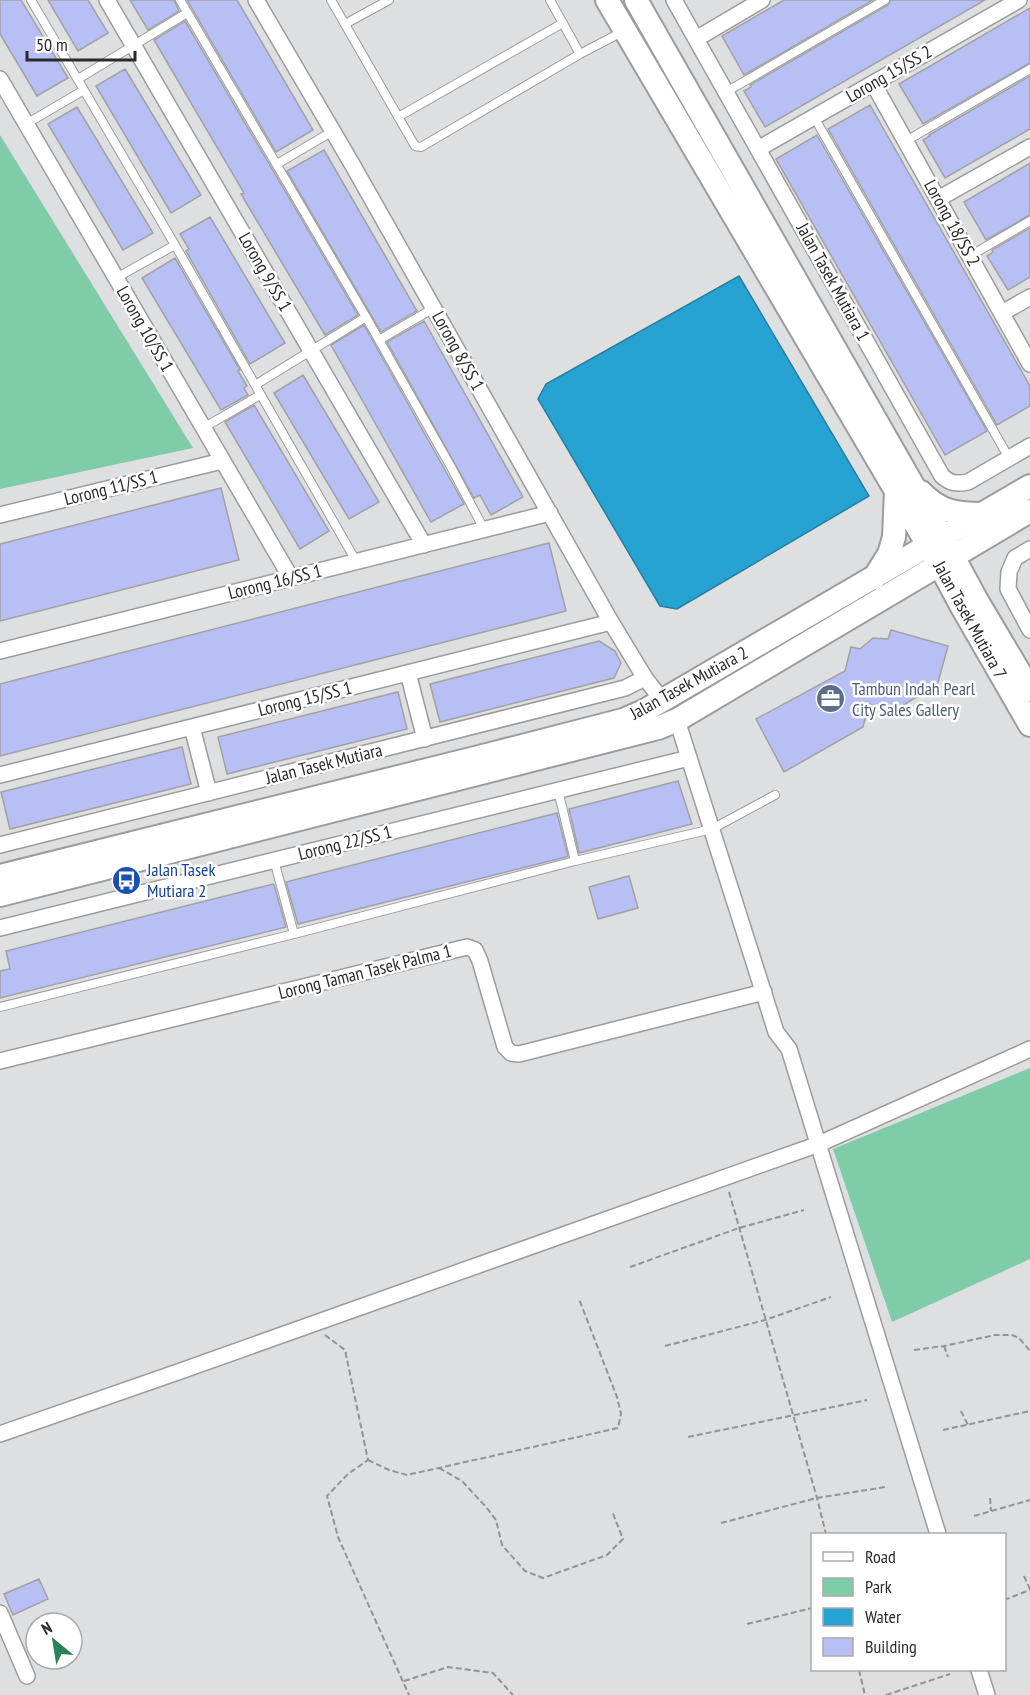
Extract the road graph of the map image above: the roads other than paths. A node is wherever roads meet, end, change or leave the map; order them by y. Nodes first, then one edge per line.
1 (31, 0) edge
2 (107, 0) edge
3 (180, 0) edge
4 (256, 0) edge
5 (332, 0) edge
6 (389, 0) edge
7 (550, 0) edge
8 (607, 0) edge
9 (636, 0) edge
10 (674, 0) edge
11 (762, 0) edge
12 (885, 0) edge
13 (1019, 0) edge
14 (187, 13) junction
15 (563, 23) junction
16 (345, 24) junction
17 (624, 30) junction
18 (696, 39) junction
19 (134, 46) junction
20 (580, 54) junction
21 (1030, 69) edge
22 (0, 79) edge
23 (78, 79) junction
24 (873, 83) junction
25 (84, 90) junction
26 (726, 92) junction
27 (398, 117) junction
28 (814, 117) junction
29 (26, 124) junction
30 (333, 131) junction
31 (906, 141) junction
32 (1030, 147) edge
33 (758, 149) junction
34 (277, 164) junction
35 (938, 199) junction
36 (1030, 221) edge
37 (175, 245) junction
38 (970, 256) junction
39 (116, 278) junction
40 (1030, 297) edge
41 (434, 308) junction
42 (1002, 313) junction
43 (366, 317) junction
44 (379, 340) junction
45 (311, 351) junction
46 (1030, 364) edge
47 (255, 385) junction
48 (260, 394) junction
49 (202, 428) junction
50 (1030, 446) edge
51 (1009, 458) junction
52 (222, 461) junction
53 (1030, 486) edge
54 (904, 487) junction
55 (1030, 511) edge
56 (550, 513) junction
57 (983, 514) junction
58 (0, 515) edge
59 (1003, 527) junction
60 (484, 529) junction
61 (424, 545) junction
62 (1030, 549) edge
63 (941, 551) junction
64 (356, 561) junction
65 (291, 578) junction
66 (880, 587) junction
67 (969, 603) junction
68 (611, 622) junction
69 (1030, 630) edge
70 (0, 651) edge
71 (408, 673) junction
72 (645, 678) junction
73 (1030, 690) edge
74 (662, 700) junction
75 (677, 720) junction
76 (1030, 725) edge
77 (192, 727) junction
78 (425, 739) junction
79 (690, 758) junction
80 (0, 775) edge
81 (558, 790) junction
82 (209, 793) junction
83 (774, 795) dead end
84 (712, 829) junction
85 (0, 845) edge
86 (274, 860) junction
87 (575, 861) junction
88 (0, 876) edge
89 (0, 895) edge
90 (0, 928) edge
91 (294, 934) junction
92 (764, 992) junction
93 (0, 1007) edge
94 (1030, 1049) edge
95 (0, 1061) edge
96 (819, 1144) junction
97 (0, 1434) edge
98 (938, 1533) edge
99 (0, 1614) edge
100 (979, 1671) edge
101 (27, 1676) dead end
102 (987, 1695) edge

1 - 23 lane
2 - 19 street, Lorong 9/SS 1
3 - 14 lane
4 - 30 street, Lorong 8/SS 1
5 - 16 lane
6 - 16 lane
7 - 15 lane
8 - 17 street, Jalan Tasek Mutiara 1
9 - 54 street, Jalan Tasek Mutiara 1
10 - 18 street, Jalan Tasek Mutiara 1
11 - 18 street
12 - 26 lane
13 - 24 street, Lorong 15/SS 2
14 - 19 lane
14 - 34 lane
15 - 20 lane
15 - 27 lane
16 - 27 lane
17 - 20 lane
17 - 54 street, Jalan Tasek Mutiara 1
18 - 26 street, Jalan Tasek Mutiara 1
19 - 23 lane
19 - 45 street, Lorong 9/SS 1
20 - 27 lane
21 - 31 lane
22 - 29 street, Lorong 10/SS 1
23 - 25 lane
24 - 28 street, Lorong 15/SS 2
24 - 31 street, Lorong 18/SS 2
25 - 29 lane
25 - 37 lane
26 - 33 street, Jalan Tasek Mutiara 1
28 - 33 street, Lorong 15/SS 2
28 - 51 lane
29 - 39 street, Lorong 10/SS 1
30 - 34 lane
30 - 41 street, Lorong 8/SS 1
31 - 35 street, Lorong 18/SS 2
32 - 35 street
33 - 51 street, Jalan Tasek Mutiara 1
34 - 43 lane
35 - 38 street, Lorong 18/SS 2
36 - 38 lane
37 - 39 lane
37 - 47 lane
38 - 42 street, Lorong 18/SS 2
39 - 49 street, Lorong 10/SS 1
40 - 42 street
41 - 44 lane
41 - 56 street, Lorong 8/SS 1
42 - 46 street, Lorong 18/SS 2
43 - 44 lane
43 - 45 lane
44 - 60 lane
45 - 47 lane
45 - 61 street, Lorong 9/SS 1
47 - 48 lane
48 - 49 lane
48 - 64 lane
49 - 52 street, Lorong 10/SS 1
50 - 51 street, Jalan Tasek Mutiara 1
52 - 58 street, Lorong 11/SS 1
52 - 65 street, Lorong 10/SS 1
53 - 57 street, Jalan Tasek Mutiara 2
54 - 57 street
54 - 63 street, Jalan Tasek Mutiara 1
54 - 66 street
55 - 59 street, Jalan Tasek Mutiara 2
56 - 60 street, Lorong 16/SS 1
56 - 68 street, Lorong 8/SS 1
57 - 63 street, Jalan Tasek Mutiara 2
59 - 63 street, Jalan Tasek Mutiara 2
59 - 67 street
60 - 61 street, Lorong 16/SS 1
61 - 64 street, Lorong 16/SS 1
62 - 69 street
63 - 66 street, Jalan Tasek Mutiara 2
63 - 67 street, Jalan Tasek Mutiara 7
64 - 65 street, Lorong 16/SS 1
65 - 70 street, Lorong 16/SS 1
66 - 67 street
66 - 74 street, Jalan Tasek Mutiara 2
66 - 75 street, Jalan Tasek Mutiara 2
67 - 73 street, Jalan Tasek Mutiara 7
67 - 76 street, Jalan Tasek Mutiara 7
68 - 71 street, Lorong 15/SS 1
68 - 72 street, Lorong 8/SS 1
71 - 77 street, Lorong 15/SS 1
71 - 78 street
72 - 74 street, Lorong 8/SS 1
72 - 78 street, Jalan Tasek Mutiara
74 - 88 street, Jalan Tasek Mutiara 2
75 - 79 street
75 - 89 street, Jalan Tasek Mutiara 2
77 - 80 street, Lorong 15/SS 1
77 - 82 street
78 - 82 street, Jalan Tasek Mutiara
79 - 81 street, Lorong 22/SS 1
79 - 84 street
81 - 86 street, Lorong 22/SS 1
81 - 87 lane
82 - 85 street, Jalan Tasek Mutiara
83 - 84 lane
84 - 87 lane
84 - 92 street
86 - 90 street, Lorong 22/SS 1
86 - 91 lane
87 - 91 lane
91 - 93 lane
92 - 95 street, Lorong Taman Tasek Palma 1
92 - 96 street
94 - 96 street
96 - 97 street
96 - 98 street
99 - 101 street
100 - 102 street

